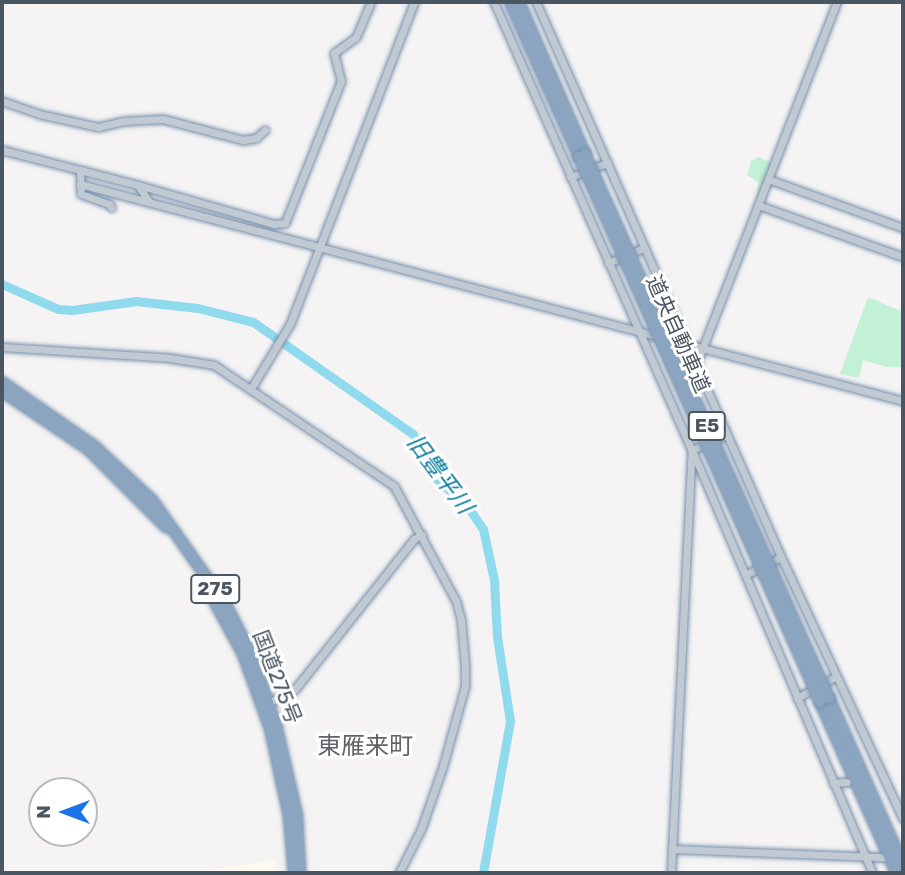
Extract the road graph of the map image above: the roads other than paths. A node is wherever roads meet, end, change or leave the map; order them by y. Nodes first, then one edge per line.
1 (370, 2) edge
2 (414, 2) edge
3 (494, 2) edge
4 (510, 2) edge
5 (519, 2) edge
6 (536, 2) edge
7 (837, 2) edge
8 (530, 38) junction
9 (2, 101) edge
10 (265, 130) dead end
11 (2, 150) edge
12 (607, 163) junction
13 (80, 170) junction
14 (570, 177) junction
15 (768, 179) junction
16 (80, 184) junction
17 (138, 185) junction
18 (193, 200) junction
19 (150, 203) junction
20 (758, 205) junction
21 (111, 208) dead end
22 (186, 213) junction
23 (903, 228) edge
24 (320, 246) junction
25 (644, 248) junction
26 (903, 257) edge
27 (608, 263) junction
28 (637, 330) junction
29 (686, 342) junction
30 (2, 347) edge
31 (704, 347) junction
32 (696, 365) junction
33 (2, 382) edge
34 (251, 387) junction
35 (2, 391) edge
36 (903, 401) edge
37 (726, 435) junction
38 (692, 450) junction
39 (422, 535) junction
40 (781, 556) junction
41 (745, 575) junction
42 (835, 677) junction
43 (797, 698) junction
44 (824, 700) junction
45 (270, 702) junction
46 (873, 779) dead end
47 (885, 779) junction
48 (847, 782) dead end
49 (833, 783) junction
50 (903, 819) edge
51 (672, 849) junction
52 (864, 857) junction
53 (884, 857) dead end
54 (903, 865) edge
55 (293, 873) edge
56 (300, 873) edge
57 (399, 873) edge
58 (671, 873) edge
59 (872, 873) edge
60 (896, 873) edge

1 - 18 street
2 - 24 street
3 - 14 street
4 - 8 highway, 道央自動車道 / E5
5 - 8 highway, 道央自動車道 / E5
6 - 12 street
7 - 15 street
8 - 44 highway, 道央自動車道 / E5, bridge
9 - 10 street
11 - 13 street
12 - 14 street
12 - 25 street
13 - 16 street
13 - 17 street
14 - 27 street
15 - 20 street
15 - 23 street
16 - 19 street
16 - 21 street
17 - 18 street
17 - 19 street
18 - 22 street
19 - 22 street
20 - 26 street
20 - 31 street
22 - 24 street
24 - 28 street
24 - 34 street
25 - 27 street
25 - 29 street
27 - 28 street
28 - 29 street
28 - 38 street
29 - 31 street
29 - 32 street
30 - 34 street
31 - 32 street
31 - 36 street
32 - 37 street
33 - 45 highway, 国道275号 / 275
34 - 39 street
35 - 55 highway, 国道275号 / 275
37 - 38 street
37 - 40 street
38 - 41 street
38 - 51 street
39 - 45 street
39 - 57 street
40 - 41 street
40 - 42 street
41 - 43 street
42 - 43 street
42 - 47 street
43 - 49 street
44 - 54 highway, 道央自動車道 / E5
44 - 60 highway, 道央自動車道 / E5
45 - 56 highway, 国道275号 / 275
46 - 47 street
47 - 50 street
48 - 49 street
49 - 52 street
51 - 52 street
51 - 58 street
52 - 53 street
52 - 59 street

